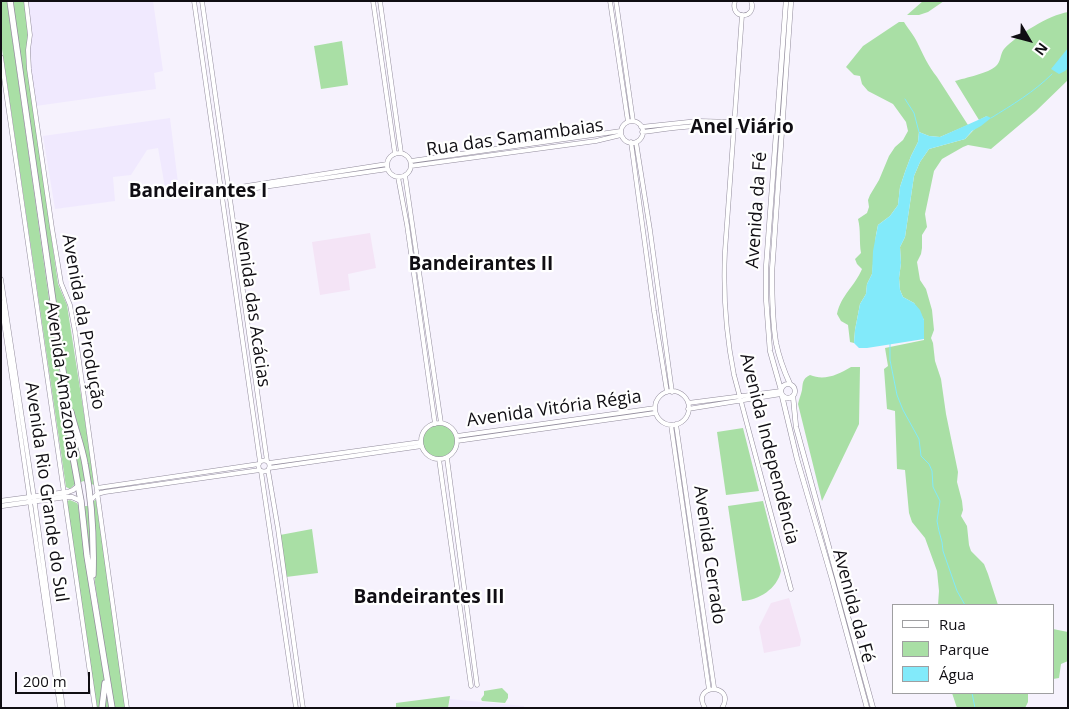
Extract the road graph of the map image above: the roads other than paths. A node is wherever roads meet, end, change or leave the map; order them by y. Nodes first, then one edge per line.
1 (10, 1) edge
2 (26, 1) edge
3 (194, 1) edge
4 (202, 1) edge
5 (373, 1) edge
6 (380, 1) edge
7 (610, 1) edge
8 (616, 1) edge
9 (736, 1) edge
10 (751, 1) edge
11 (786, 1) edge
12 (791, 1) edge
13 (742, 15) junction
14 (1, 57) edge
15 (634, 121) junction
16 (628, 122) junction
17 (735, 124) junction
18 (779, 128) junction
19 (642, 130) junction
20 (621, 133) junction
21 (634, 142) junction
22 (401, 153) junction
23 (395, 154) junction
24 (411, 161) junction
25 (411, 166) junction
26 (388, 167) junction
27 (405, 176) junction
28 (398, 177) junction
29 (229, 190) junction
30 (222, 191) junction
31 (1, 279) edge
32 (1, 302) edge
33 (790, 384) junction
34 (66, 392) junction
35 (666, 392) junction
36 (672, 392) junction
37 (781, 393) junction
38 (793, 396) junction
39 (740, 399) junction
40 (688, 403) junction
41 (688, 409) junction
42 (655, 410) junction
43 (435, 424) junction
44 (441, 424) junction
45 (674, 425) junction
46 (457, 439) junction
47 (422, 444) junction
48 (447, 458) junction
49 (439, 459) junction
50 (259, 463) junction
51 (268, 466) junction
52 (260, 470) junction
53 (88, 484) junction
54 (78, 486) junction
55 (97, 488) junction
56 (97, 494) junction
57 (64, 495) junction
58 (32, 499) junction
59 (1, 501) edge
60 (81, 501) junction
61 (90, 501) junction
62 (1, 506) edge
63 (93, 589) junction
64 (791, 589) dead end
65 (106, 676) junction
66 (477, 685) dead end
67 (471, 686) dead end
68 (715, 689) junction
69 (709, 690) junction
70 (112, 707) edge
71 (62, 708) edge
72 (94, 708) edge
73 (102, 708) edge
74 (127, 708) edge
75 (296, 708) edge
76 (303, 708) edge
77 (705, 708) edge
78 (722, 708) edge
79 (867, 708) edge
80 (873, 708) edge

1 - 34 highway
2 - 55 street, Avenida da Produção
3 - 30 street, Avenida das Acácias
4 - 29 street, Avenida das Acácias
5 - 23 street
6 - 22 street
7 - 16 street
8 - 15 street
9 - 13 street
10 - 13 street
11 - 18 main road, Avenida da Fé
12 - 18 main road, Avenida da Fé
13 - 17 street, Avenida Independência
14 - 57 street, Avenida Amazonas
15 - 16 street
15 - 19 street
16 - 20 street
17 - 18 street
17 - 19 street
17 - 39 street, Avenida Independência
18 - 33 main road, Avenida da Fé
18 - 37 main road, Avenida da Fé
19 - 21 street
20 - 21 street
20 - 24 street, Rua das Samambaias
20 - 25 street, Rua das Samambaias
21 - 35 street
21 - 36 street
22 - 23 street
22 - 24 street
23 - 26 street
24 - 25 street
25 - 27 street
26 - 28 street
26 - 29 street
27 - 28 street
27 - 44 street
28 - 43 street
29 - 30 street
29 - 51 street, Avenida das Acácias
30 - 50 street, Avenida das Acácias
31 - 58 street, Avenida Rio Grande do Sul
32 - 58 street, Avenida Rio Grande do Sul
33 - 37 main road
33 - 38 main road
34 - 53 highway
34 - 54 highway
35 - 36 street
35 - 42 street
36 - 40 street
37 - 38 main road
37 - 39 street
37 - 79 main road, Avenida da Fé
38 - 80 main road, Avenida da Fé
39 - 40 street
39 - 41 street
39 - 64 street, Avenida Independência
40 - 41 street
41 - 45 street
42 - 45 street
42 - 46 street, Avenida Vitória Régia
43 - 44 street
43 - 47 street
44 - 46 street
45 - 68 street, Avenida Cerrado
45 - 69 street, Avenida Cerrado
46 - 48 street
47 - 49 street
47 - 51 street
48 - 49 street
48 - 66 street
49 - 67 street
50 - 51 street
50 - 52 street, Avenida das Acácias
50 - 55 street
51 - 52 street
51 - 76 street, Avenida das Acácias
52 - 56 street
52 - 75 street
53 - 54 highway
53 - 55 street
53 - 61 highway
54 - 57 main road
54 - 60 highway
55 - 56 street, Avenida da Produção
56 - 61 street
56 - 74 street, Avenida da Produção
57 - 58 main road
57 - 60 main road
57 - 72 street, Avenida Amazonas
58 - 59 main road
58 - 62 main road
58 - 71 street, Avenida Rio Grande do Sul
60 - 61 highway
60 - 63 highway
61 - 63 highway
63 - 65 highway
65 - 70 highway
65 - 73 highway
68 - 69 street
68 - 78 street, Avenida Cerrado
69 - 77 street

